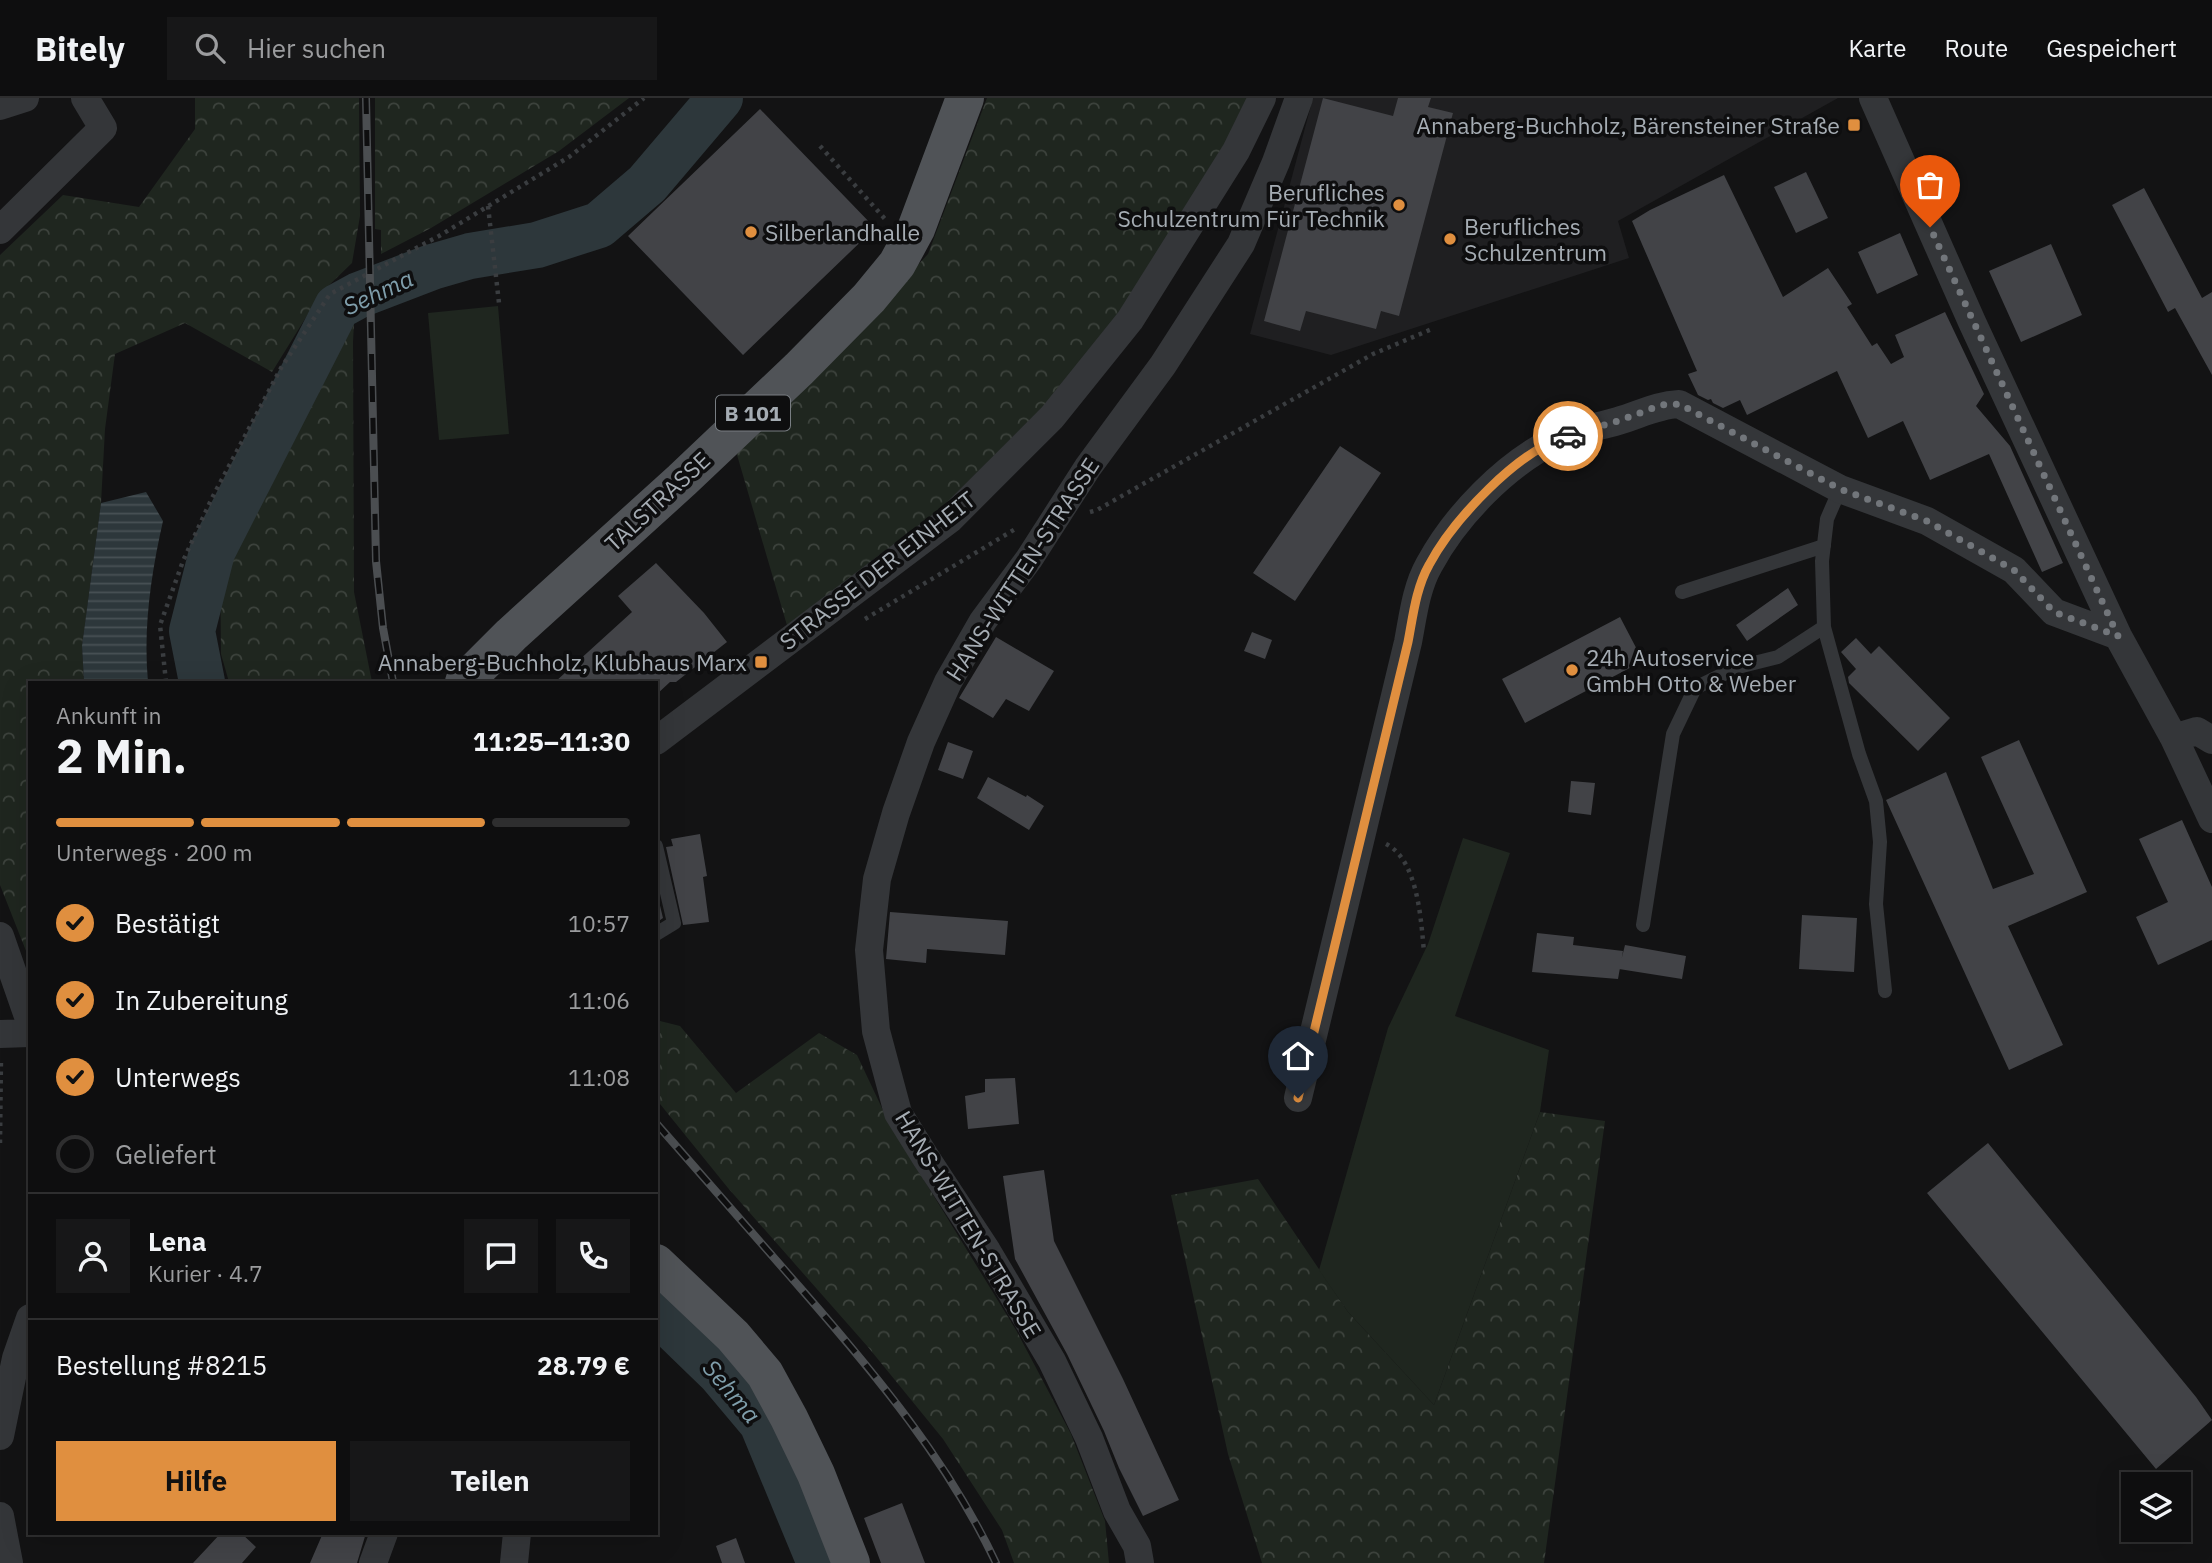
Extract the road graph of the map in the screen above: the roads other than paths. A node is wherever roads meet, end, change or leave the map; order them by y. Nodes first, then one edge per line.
1 (25, 98) edge
2 (85, 98) edge
3 (965, 98) edge
4 (1262, 98) edge
5 (1299, 98) edge
6 (1874, 98) edge
7 (0, 106) edge
8 (0, 230) edge
9 (1840, 489) junction
10 (1824, 546) junction
11 (1682, 592) dead end
12 (1824, 626) junction
13 (2118, 636) junction
14 (466, 679) edge
15 (2174, 738) junction
16 (658, 739) edge
17 (2212, 740) edge
18 (2212, 819) edge
19 (658, 855) edge
20 (1643, 925) dead end
21 (658, 933) edge
22 (0, 936) edge
23 (1885, 991) dead end
24 (28, 1016) edge
25 (28, 1033) edge
26 (1, 1034) edge
27 (1298, 1098) dead end
28 (658, 1265) edge
29 (28, 1324) edge
30 (0, 1436) edge
31 (1117, 1511) junction
32 (0, 1516) edge
33 (383, 1535) edge
34 (517, 1535) edge
35 (9, 1563) edge
36 (373, 1563) edge
37 (514, 1563) edge
38 (850, 1563) edge
39 (1122, 1563) edge
40 (1140, 1563) edge

1 - 7 street
2 - 8 street
3 - 14 main road, TALSTRASSE / B 101
4 - 16 street, STRASSE DER EINHEIT
5 - 31 street, HANS-WITTEN-STRASSE
6 - 13 street
9 - 10 lane
9 - 13 street
9 - 27 street
10 - 11 lane
10 - 12 lane
12 - 20 lane
12 - 23 lane
13 - 15 street
15 - 17 street
15 - 18 street
19 - 21 lane
22 - 24 street
25 - 26 street
28 - 38 main road
29 - 30 street
31 - 39 street
31 - 40 street, HANS-WITTEN-STRASSE
32 - 35 street
33 - 36 street
34 - 37 street

